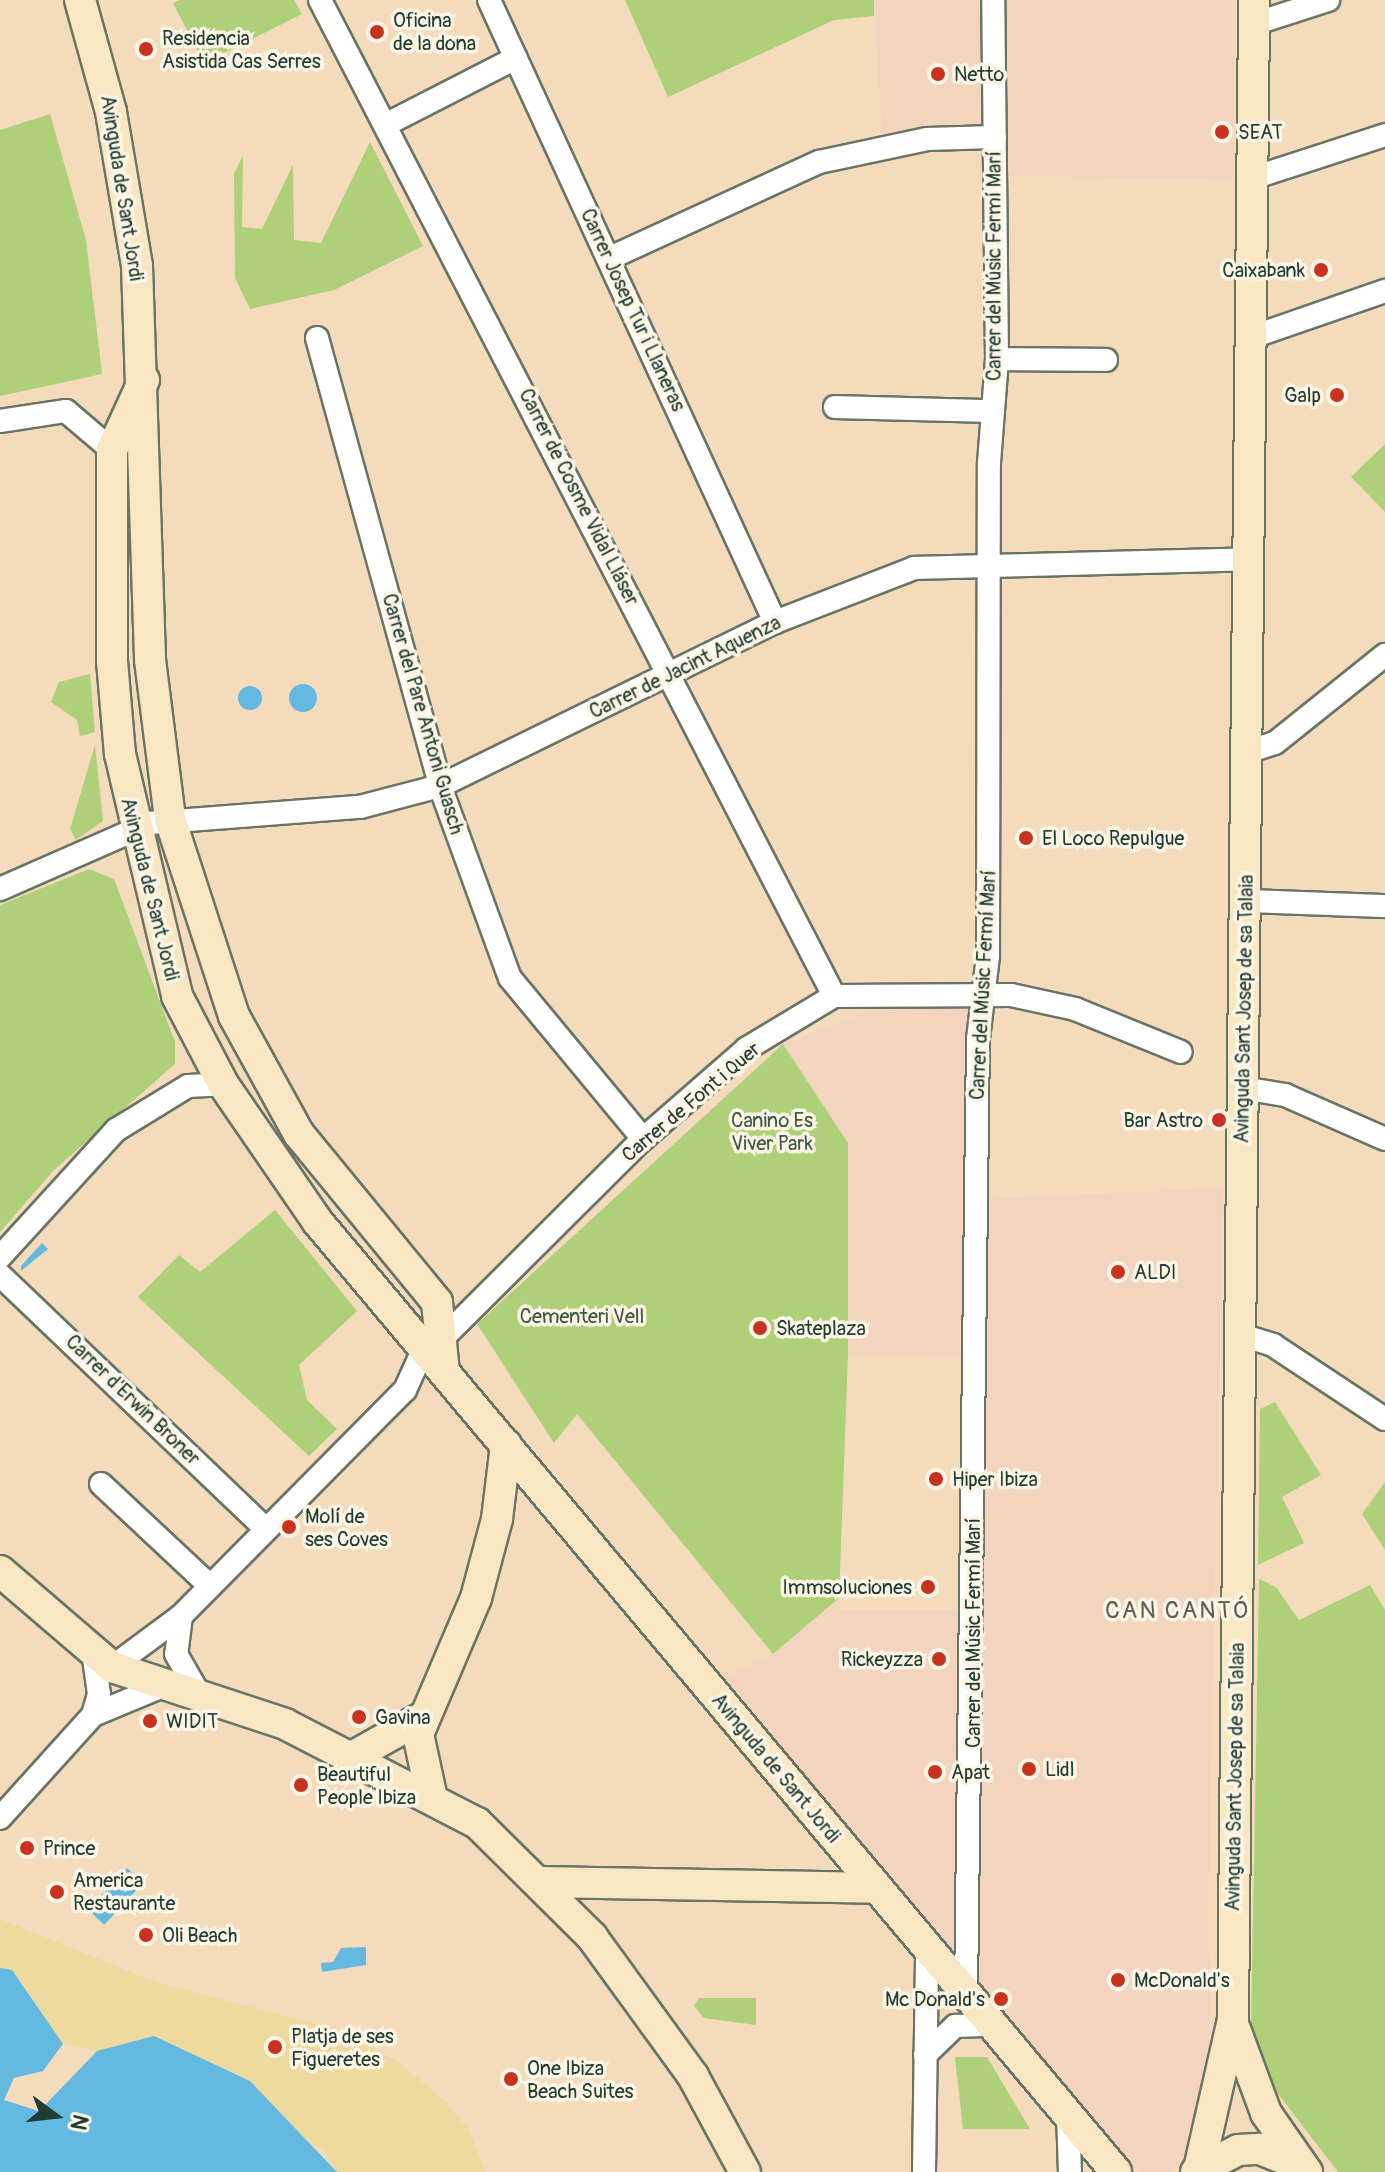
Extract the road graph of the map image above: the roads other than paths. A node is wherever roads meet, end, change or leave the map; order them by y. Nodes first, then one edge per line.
1 (80, 0) edge
2 (320, 0) edge
3 (489, 0) edge
4 (993, 0) edge
5 (1328, 0) edge
6 (1254, 12) edge
7 (516, 58) junction
8 (385, 125) junction
9 (1385, 135) edge
10 (995, 137) junction
11 (1253, 178) junction
12 (610, 258) junction
13 (1385, 291) edge
14 (1252, 337) junction
15 (317, 338) dead end
16 (997, 359) junction
17 (1106, 360) dead end
18 (144, 380) junction
19 (835, 407) dead end
20 (991, 411) junction
21 (0, 421) edge
22 (112, 450) junction
23 (1249, 559) junction
24 (992, 563) junction
25 (775, 622) junction
26 (1385, 655) edge
27 (671, 675) junction
28 (1247, 752) junction
29 (440, 786) junction
30 (170, 819) junction
31 (133, 831) junction
32 (0, 889) edge
33 (1246, 901) junction
34 (1385, 906) edge
35 (984, 992) junction
36 (834, 996) junction
37 (1181, 1052) dead end
38 (223, 1084) junction
39 (1243, 1088) junction
40 (643, 1139) junction
41 (1385, 1139) edge
42 (0, 1257) edge
43 (0, 1275) edge
44 (1241, 1335) junction
45 (426, 1338) junction
46 (450, 1379) junction
47 (405, 1390) junction
48 (1385, 1419) edge
49 (506, 1445) junction
50 (101, 1484) dead end
51 (557, 1506) junction
52 (497, 1519) junction
53 (264, 1527) junction
54 (0, 1571) edge
55 (209, 1585) junction
56 (181, 1616) junction
57 (103, 1662) junction
58 (165, 1685) junction
59 (199, 1694) junction
60 (93, 1715) junction
61 (423, 1717) junction
62 (352, 1757) junction
63 (431, 1794) junction
64 (0, 1818) edge
65 (837, 1841) junction
66 (541, 1882) junction
67 (812, 1885) junction
68 (610, 1887) junction
69 (877, 1888) junction
70 (592, 1937) junction
71 (927, 1948) junction
72 (966, 1994) junction
73 (1233, 2019) junction
74 (991, 2025) junction
75 (925, 2055) junction
76 (1068, 2113) junction
77 (1117, 2169) edge
78 (1311, 2170) edge
79 (1198, 2171) edge
80 (745, 2172) edge
81 (924, 2172) edge
82 (1070, 2172) edge

1 - 18 street, Avinguda de Sant Jordi
2 - 8 street, Carrer de Cosme Vidal Lláser
3 - 7 street, Carrer Josep Tur i Llaneras
4 - 10 street, Carrer del Músic Fermí Marí
5 - 6 street
6 - 11 street, Avinguda Sant Josep de sa Talaia
7 - 8 street
7 - 12 street, Carrer Josep Tur i Llaneras
8 - 27 street, Carrer de Cosme Vidal Lláser
9 - 11 street
10 - 12 street
10 - 16 street, Carrer del Músic Fermí Marí
11 - 14 street, Avinguda Sant Josep de sa Talaia
12 - 25 street, Carrer Josep Tur i Llaneras
13 - 14 street
14 - 23 street, Avinguda Sant Josep de sa Talaia
15 - 29 street, Carrer del Pare Antoni Guasch
16 - 17 street
16 - 20 street, Carrer del Músic Fermí Marí
18 - 22 street, Avinguda de Sant Jordi
18 - 30 street, Avinguda de Sant Jordi
19 - 20 street
20 - 24 street, Carrer del Músic Fermí Marí
21 - 22 street
22 - 31 street, Avinguda de Sant Jordi
23 - 24 street, Carrer de Jacint Aquenza
23 - 28 street, Avinguda Sant Josep de sa Talaia
24 - 25 street, Carrer de Jacint Aquenza
24 - 35 street, Carrer del Músic Fermí Marí
25 - 27 street, Carrer de Jacint Aquenza
26 - 28 street
27 - 29 street, Carrer de Jacint Aquenza
27 - 36 street, Carrer de Cosme Vidal Lláser
28 - 33 street, Avinguda Sant Josep de sa Talaia
29 - 30 street, Carrer de Jacint Aquenza
29 - 40 street, Carrer del Pare Antoni Guasch
30 - 31 street, Carrer de Jacint Aquenza
30 - 45 street, Avinguda de Sant Jordi
31 - 32 street, Carrer de Jacint Aquenza
31 - 38 street, Avinguda de Sant Jordi
33 - 34 street
33 - 39 street, Avinguda Sant Josep de sa Talaia
35 - 36 street
35 - 37 street
35 - 72 street, Carrer del Músic Fermí Marí
36 - 40 street, Carrer de Font i Quer
38 - 42 street
38 - 45 street, Avinguda de Sant Jordi
39 - 41 street
39 - 44 street, Avinguda Sant Josep de sa Talaia
40 - 45 street, Carrer de Font i Quer
43 - 53 street, Carrer d'Erwin Broner
44 - 48 street
44 - 73 street, Avinguda Sant Josep de sa Talaia
45 - 46 street, Avinguda de Sant Jordi
45 - 47 street
46 - 47 street
46 - 49 street, Avinguda de Sant Jordi
47 - 53 street
49 - 51 street, Avinguda de Sant Jordi
49 - 52 street
50 - 55 street
51 - 52 street
51 - 65 street, Avinguda de Sant Jordi
52 - 61 street
53 - 55 street
54 - 57 street
55 - 56 street
56 - 57 street
56 - 59 street
57 - 58 street
57 - 60 street
58 - 59 street
58 - 60 street
59 - 62 street
60 - 64 street
61 - 62 street
61 - 63 street
62 - 63 street
63 - 66 street
65 - 67 street
65 - 69 street, Avinguda de Sant Jordi
66 - 68 street
66 - 70 street
67 - 68 street
67 - 69 street
68 - 70 street
69 - 71 street, Avinguda de Sant Jordi
70 - 80 street
71 - 72 street, Avinguda de Sant Jordi
71 - 75 street
72 - 74 street, Avinguda de Sant Jordi
73 - 78 street
73 - 79 street
74 - 75 street
74 - 76 street, Avinguda de Sant Jordi
75 - 81 street
76 - 77 street, Avinguda de Sant Jordi
76 - 82 street
78 - 79 street

